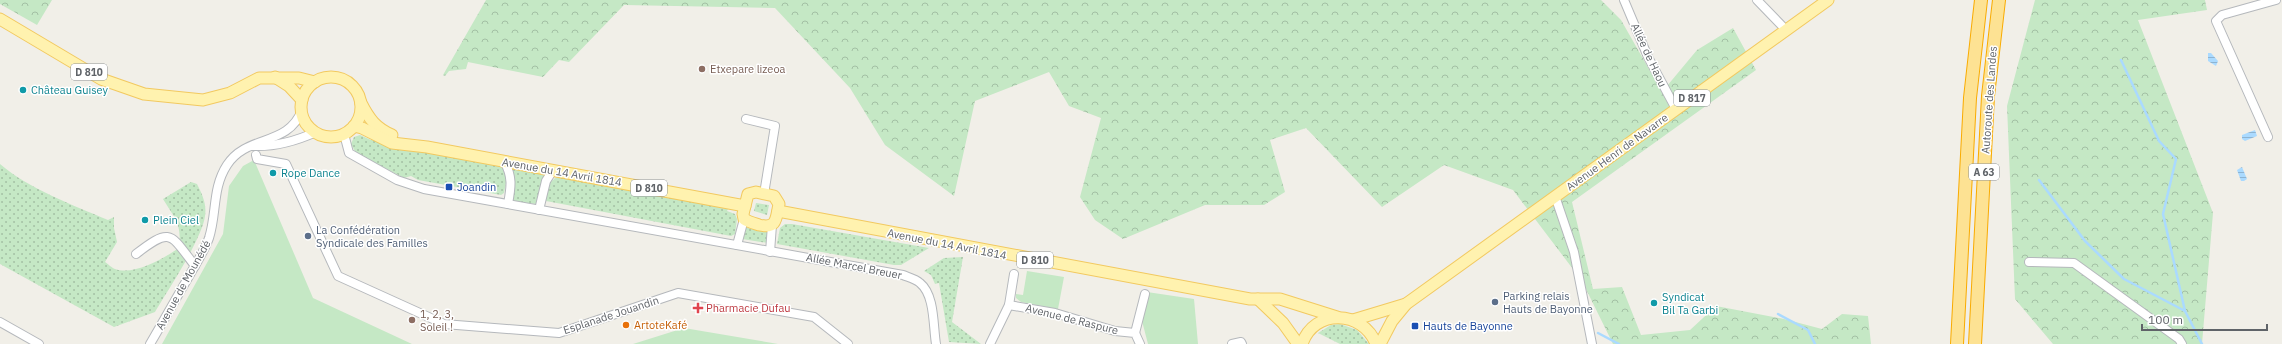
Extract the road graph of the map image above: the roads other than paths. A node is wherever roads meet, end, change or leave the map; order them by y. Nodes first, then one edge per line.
1 (1624, 0) edge
2 (1757, 0) edge
3 (1828, 0) edge
4 (1981, 0) edge
5 (1999, 0) edge
6 (2276, 0) edge
7 (0, 19) edge
8 (1786, 30) junction
9 (274, 77) junction
10 (315, 82) junction
11 (360, 100) junction
12 (302, 105) junction
13 (1676, 109) junction
14 (746, 119) dead end
15 (354, 126) junction
16 (316, 132) junction
17 (344, 134) junction
18 (2268, 137) dead end
19 (253, 146) junction
20 (427, 147) junction
21 (256, 154) dead end
22 (504, 162) junction
23 (553, 170) junction
24 (764, 194) junction
25 (1555, 196) junction
26 (508, 204) junction
27 (745, 206) junction
28 (539, 210) junction
29 (778, 211) junction
30 (744, 219) junction
31 (772, 225) junction
32 (737, 245) junction
33 (770, 252) junction
34 (136, 254) dead end
35 (2029, 262) dead end
36 (195, 266) junction
37 (1014, 274) dead end
38 (1144, 294) dead end
39 (1258, 299) junction
40 (1406, 304) junction
41 (1009, 305) junction
42 (1337, 317) junction
43 (1353, 320) junction
44 (0, 322) edge
45 (1135, 333) junction
46 (39, 344) edge
47 (150, 344) edge
48 (848, 344) edge
49 (936, 344) edge
50 (990, 344) edge
51 (1140, 344) edge
52 (1232, 344) edge
53 (1242, 344) edge
54 (1298, 344) edge
55 (1302, 344) edge
56 (1376, 344) edge
57 (1380, 344) edge
58 (1592, 344) edge
59 (1957, 344) edge
60 (1975, 344) edge
61 (2182, 344) edge

1 - 13 street, Allée de Haou
2 - 8 street
3 - 8 main road, Avenue Henri de Navarre / D 817
4 - 59 highway, Autoroute des Landes / A 63
5 - 60 highway, Autoroute des Landes / A 63
6 - 18 street
7 - 9 main road, D 810
8 - 13 main road, Avenue Henri de Navarre / D 817
9 - 10 main road, D 810
9 - 12 main road
10 - 11 main road
10 - 12 main road
11 - 15 main road
11 - 20 main road, Avenue du 14 Avril 1814 / D 810
12 - 16 main road
12 - 19 street, Avenue de Mounédé
13 - 25 main road, Avenue Henri de Navarre / D 817
14 - 24 street
15 - 17 main road
15 - 20 main road, Avenue du 14 Avril 1814 / D 810
16 - 17 main road
16 - 19 street, Avenue de Mounédé
17 - 26 street, Allée Marcel Breuer
19 - 36 street, Avenue de Mounédé
20 - 22 main road, Avenue du 14 Avril 1814 / D 810
21 - 48 street, Esplanade Jouandin
22 - 23 main road, Avenue du 14 Avril 1814 / D 810
22 - 26 street
23 - 27 main road, Avenue du 14 Avril 1814 / D 810
23 - 28 street
24 - 27 main road
24 - 29 main road
25 - 40 main road, Avenue Henri de Navarre / D 817
25 - 58 street
26 - 28 street, Allée Marcel Breuer
27 - 30 main road
28 - 32 street, Allée Marcel Breuer
29 - 31 main road
29 - 39 main road, Avenue du 14 Avril 1814 / D 810
30 - 31 main road
30 - 32 street
31 - 33 street
32 - 33 street, Allée Marcel Breuer
33 - 49 street, Allée Marcel Breuer
34 - 36 street
35 - 61 street
36 - 47 street, Avenue de Mounédé
37 - 41 street
38 - 45 street
39 - 42 main road, Avenue du 14 Avril 1814 / D 810
39 - 54 main road
40 - 43 main road, Avenue Henri de Navarre / D 817
40 - 57 main road, Avenue Henri de Navarre / D 817
41 - 45 street, Avenue de Raspure
41 - 50 street
42 - 43 main road, Avenue du 14 Avril 1814
42 - 55 main road
43 - 56 main road
44 - 46 street
45 - 51 street
52 - 53 street

